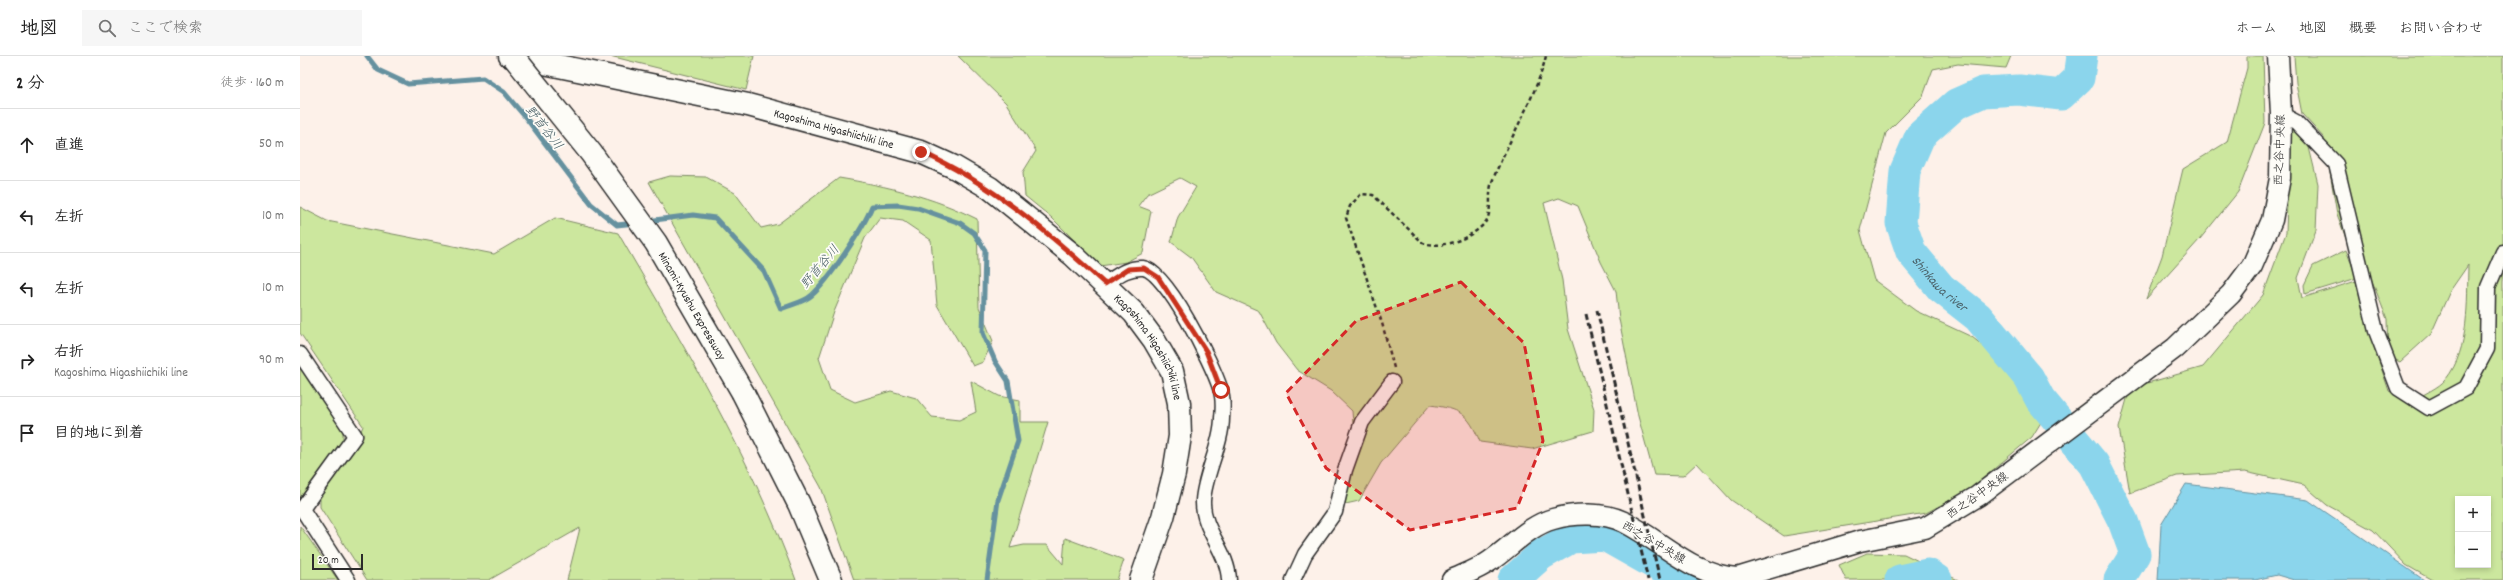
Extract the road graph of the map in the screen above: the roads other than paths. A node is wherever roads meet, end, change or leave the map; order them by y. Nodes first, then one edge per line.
1 (510, 56) edge
2 (513, 56) edge
3 (2278, 56) edge
4 (2281, 114) junction
5 (2503, 252) edge
6 (1105, 284) junction
7 (300, 354) edge
8 (1392, 382) road end
9 (1455, 579) edge
10 (348, 580) edge
11 (831, 580) edge
12 (1141, 580) edge
13 (1230, 580) edge
14 (1293, 580) edge

1 - 6 main road, Kagoshima Higashiichiki line
2 - 11 main road, Minami-Kyushu Expressway, bridge
3 - 4 street, 西之谷中央線
4 - 5 street
4 - 9 street, 西之谷中央線
6 - 12 main road, Kagoshima Higashiichiki line
6 - 13 street
7 - 10 street
8 - 14 street

